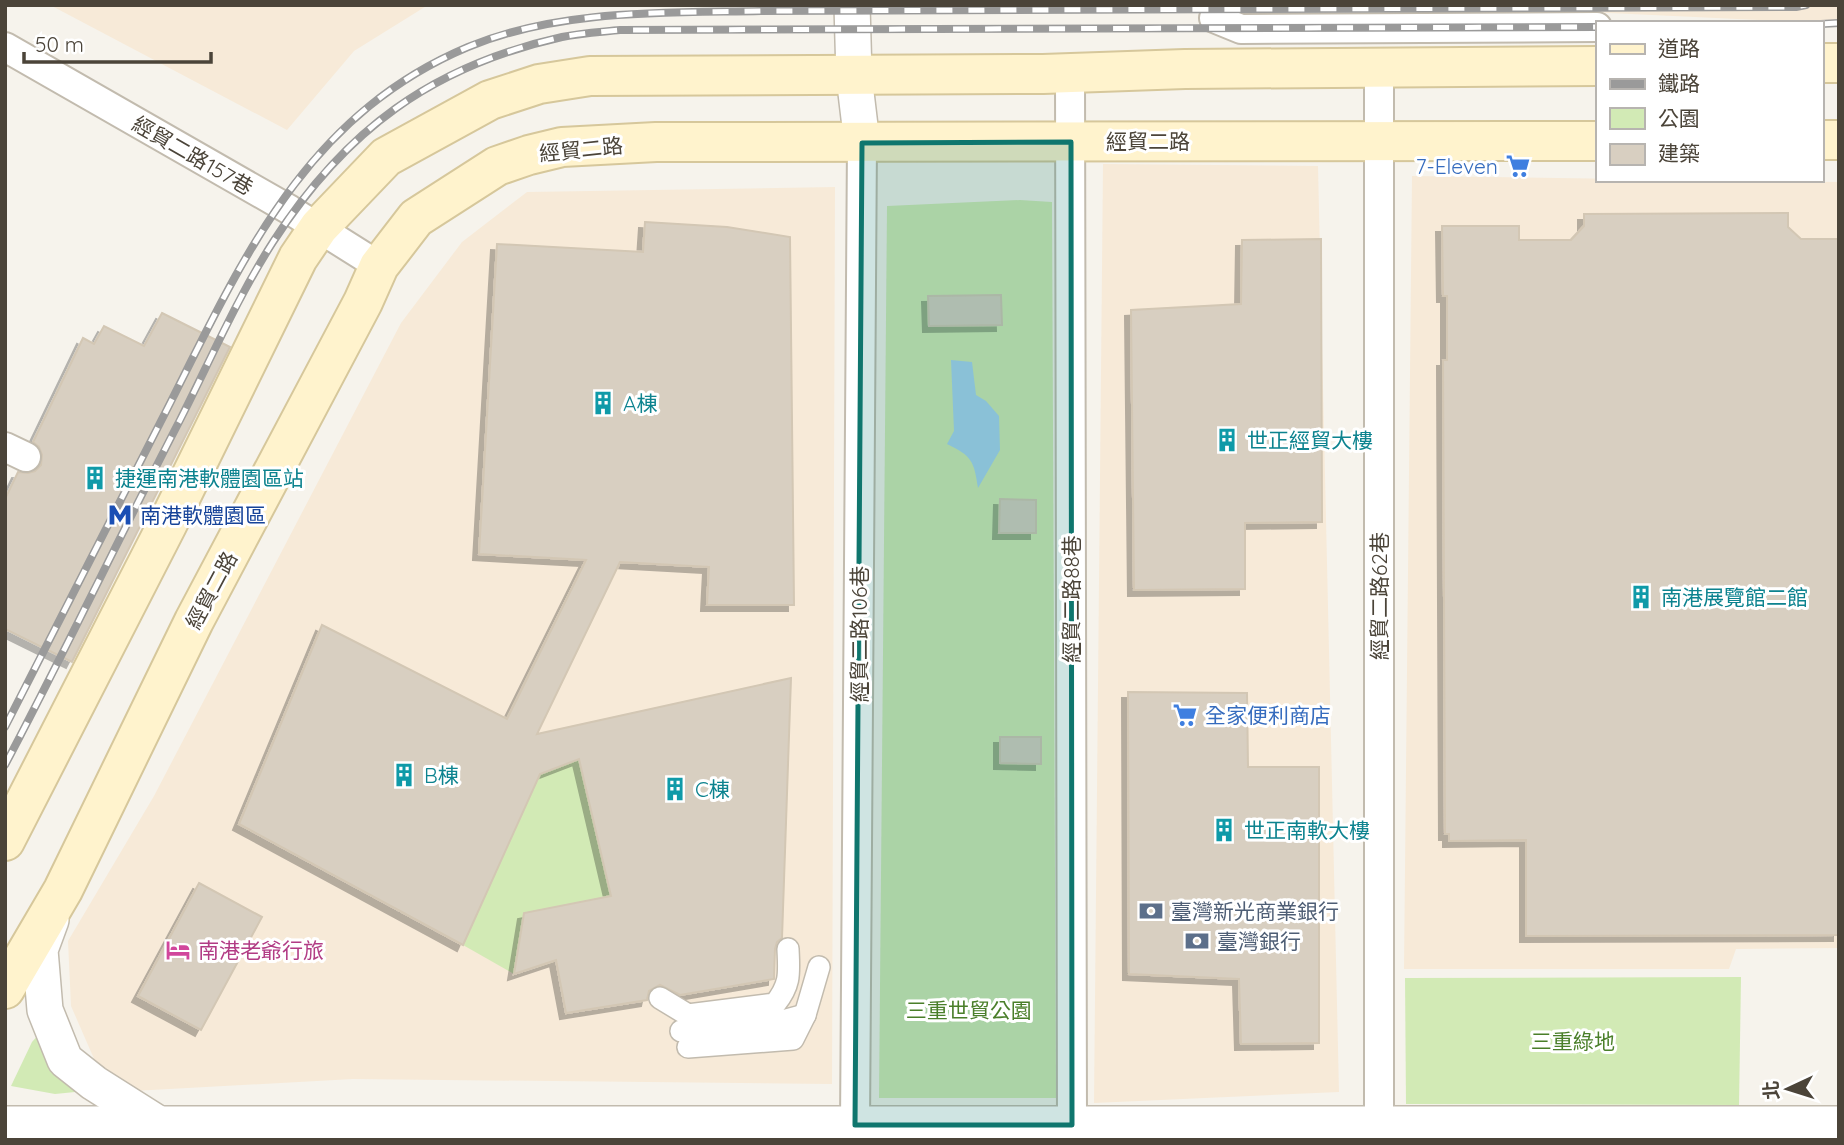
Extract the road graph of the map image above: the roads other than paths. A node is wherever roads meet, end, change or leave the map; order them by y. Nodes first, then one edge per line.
1 (852, 5) edge
2 (1214, 18) dead end
3 (1596, 27) edge
4 (5, 47) edge
5 (1596, 66) edge
6 (1379, 68) junction
7 (1070, 73) junction
8 (854, 76) junction
9 (1596, 141) edge
10 (1071, 142) junction
11 (1378, 142) junction
12 (862, 143) junction
13 (319, 227) junction
14 (379, 266) junction
15 (5, 841) edge
16 (63, 890) junction
17 (788, 949) dead end
18 (819, 967) dead end
19 (5, 989) edge
20 (777, 997) junction
21 (660, 998) dead end
22 (808, 1011) junction
23 (729, 1029) junction
24 (685, 1031) junction
25 (760, 1042) junction
26 (5, 1124) edge
27 (1839, 1124) edge
28 (855, 1125) junction
29 (1072, 1125) junction
30 (1379, 1125) junction
31 (177, 1130) edge
32 (534, 1132) edge
33 (1734, 1132) edge

1 - 8 street
2 - 3 street
4 - 13 street, 經貿二路157巷
5 - 6 main road
6 - 7 main road
6 - 11 street, 經貿二路62巷
7 - 8 main road
7 - 10 street, 經貿二路88巷
8 - 12 street
8 - 13 main road
9 - 11 main road, 經貿二路
10 - 11 main road, 經貿二路
10 - 12 main road, 經貿二路
10 - 29 street, 經貿二路88巷
11 - 30 street, 經貿二路62巷
12 - 14 main road, 經貿二路
12 - 28 street, 經貿二路106巷
13 - 14 street, 經貿二路157巷
13 - 15 main road
14 - 16 main road, 經貿二路
16 - 19 main road, 經貿二路
16 - 31 street
17 - 20 street
18 - 22 street
20 - 22 street
20 - 22 street
20 - 24 street
21 - 24 street
22 - 23 street
22 - 25 street
23 - 24 street
23 - 25 street
24 - 25 street
26 - 31 street
27 - 33 street
28 - 29 street
28 - 32 street
29 - 30 street
30 - 33 street
31 - 32 street

